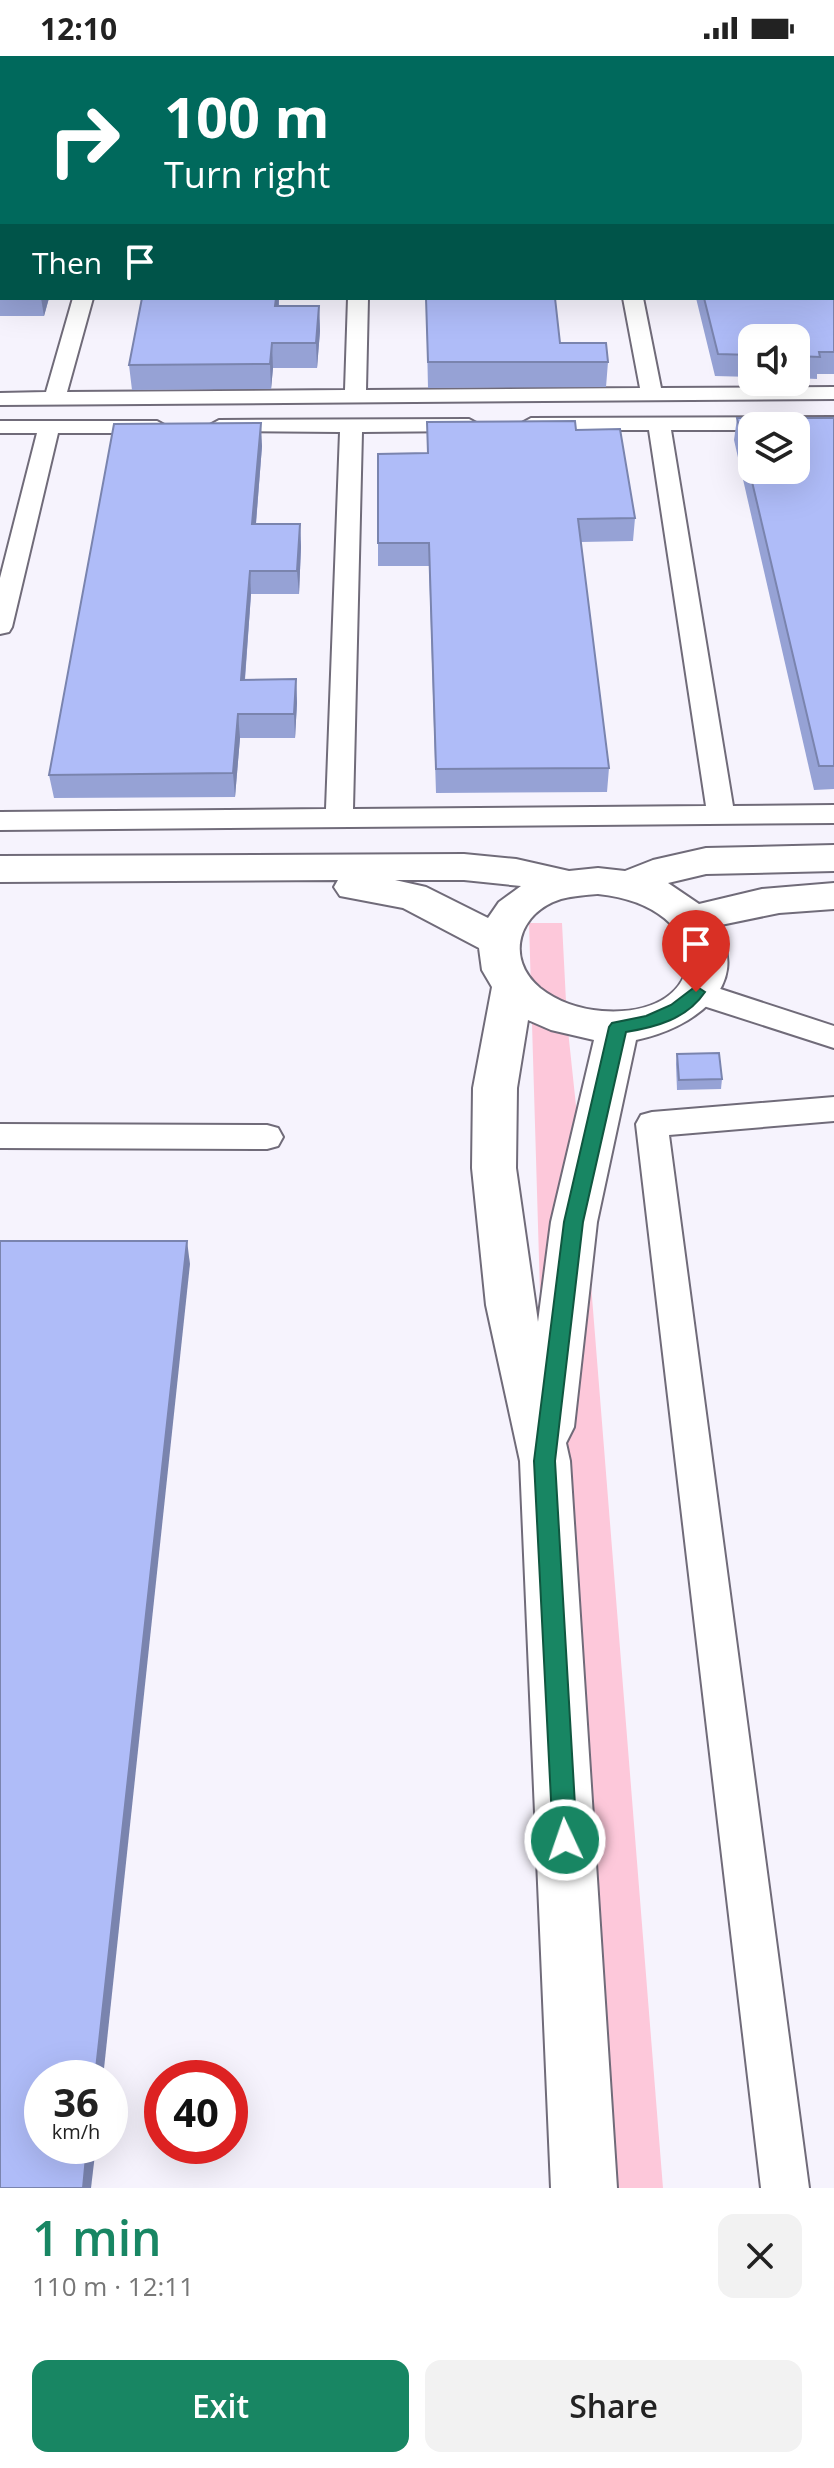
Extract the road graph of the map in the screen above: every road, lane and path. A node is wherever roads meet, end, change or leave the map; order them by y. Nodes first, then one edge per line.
1 (82, 300) edge
2 (358, 300) edge
3 (633, 300) edge
4 (834, 393) edge
5 (652, 394) junction
6 (355, 397) junction
7 (0, 399) edge
8 (55, 399) junction
9 (834, 423) edge
10 (659, 424) junction
11 (351, 425) junction
12 (0, 427) edge
13 (49, 427) junction
14 (0, 627) edge
15 (834, 814) edge
16 (721, 815) junction
17 (339, 818) junction
18 (0, 821) edge
19 (834, 858) edge
20 (0, 869) edge
21 (567, 884) junction
22 (628, 885) junction
23 (0, 891) edge
24 (834, 896) edge
25 (691, 920) junction
26 (497, 940) junction
27 (512, 988) junction
28 (696, 992) junction
29 (618, 1027) junction
30 (834, 1037) edge
31 (834, 1109) edge
32 (0, 1136) edge
33 (267, 1137) dead end
34 (545, 1461) junction
35 (584, 2188) edge
36 (785, 2188) edge

1 - 8 lane
2 - 6 lane
3 - 5 lane
4 - 5 lane
5 - 6 lane
6 - 8 lane
7 - 8 lane
9 - 10 lane
10 - 11 lane
10 - 16 lane
11 - 13 lane
11 - 17 lane
12 - 13 lane
13 - 14 lane
15 - 16 lane
16 - 17 lane
17 - 18 lane
19 - 22 main road
20 - 21 main road
21 - 22 main road
21 - 26 main road
22 - 25 main road
23 - 26 main road
24 - 25 main road
25 - 28 main road
26 - 27 main road
27 - 29 main road
27 - 34 main road
28 - 29 main road
28 - 30 lane
29 - 34 main road
31 - 36 lane
32 - 33 lane
34 - 35 main road

